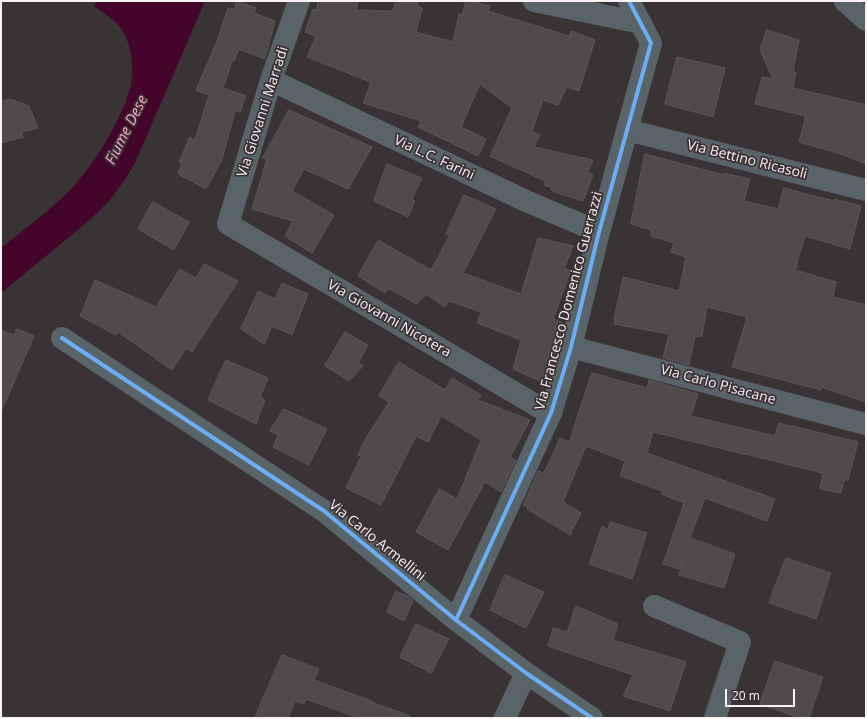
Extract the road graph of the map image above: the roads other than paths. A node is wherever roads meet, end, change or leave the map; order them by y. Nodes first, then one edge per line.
1 (299, 1) edge
2 (534, 1) edge
3 (629, 1) edge
4 (845, 1) edge
5 (866, 20) edge
6 (641, 23) junction
7 (272, 80) junction
8 (627, 130) junction
9 (866, 190) edge
10 (228, 224) joint
11 (599, 232) junction
12 (62, 338) dead end
13 (571, 346) junction
14 (551, 413) junction
15 (866, 424) edge
16 (654, 606) dead end
17 (456, 620) junction
18 (526, 673) junction
19 (505, 718) edge
20 (592, 718) edge
21 (716, 718) edge

1 - 7 street, Via Giovanni Marradi
2 - 6 street
3 - 6 street
4 - 5 street
6 - 8 street, Via Francesco Domenico Guerrazzi
7 - 10 street, Via Giovanni Marradi
7 - 11 street, Via L.C. Farini
8 - 9 street, Via Bettino Ricasoli
8 - 11 street, Via Francesco Domenico Guerrazzi
10 - 14 street, Via Giovanni Nicotera
11 - 13 street, Via Francesco Domenico Guerrazzi
12 - 17 street, Via Carlo Armellini
13 - 14 street, Via Francesco Domenico Guerrazzi
13 - 15 street, Via Carlo Pisacane
14 - 17 street, Via Francesco Domenico Guerrazzi
16 - 21 street
17 - 18 street, Via Carlo Armellini
18 - 19 street
18 - 20 street, Via Carlo Armellini

